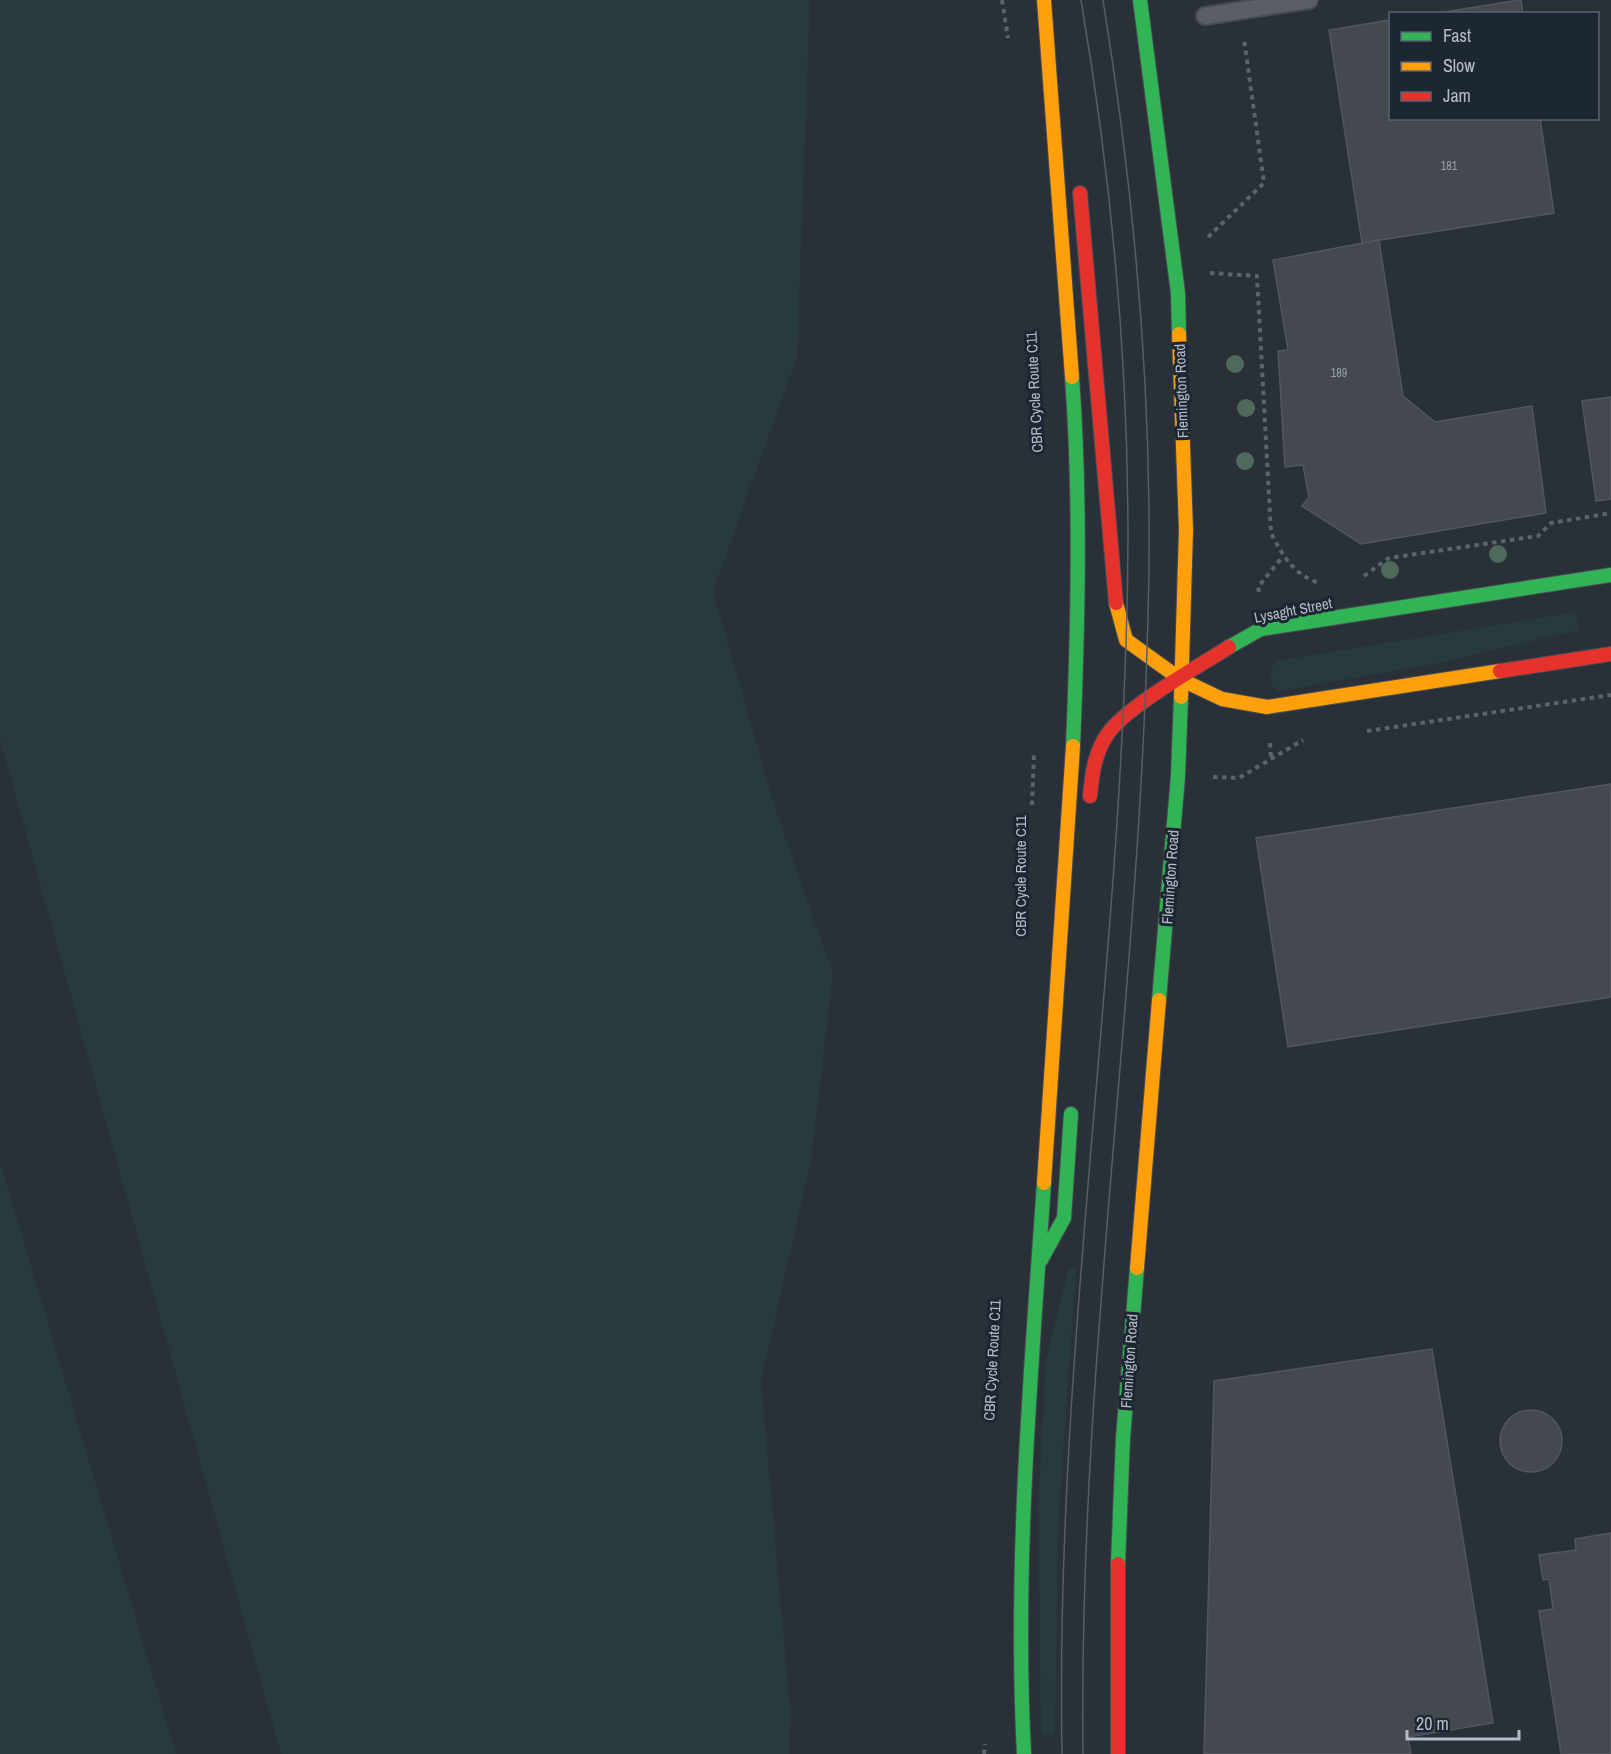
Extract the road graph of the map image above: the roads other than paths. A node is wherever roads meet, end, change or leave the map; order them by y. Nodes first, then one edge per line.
1 (1045, 0) edge
2 (1140, 0) edge
3 (1309, 0) edge
4 (1205, 16) dead end
5 (1065, 74) dead end
6 (1079, 175) dead end
7 (1611, 575) edge
8 (1611, 654) edge
9 (1180, 680) junction
10 (1089, 813) dead end
11 (1072, 1099) dead end
12 (1037, 1268) junction
13 (1024, 1754) edge
14 (1118, 1754) edge

1 - 5 main road
1 - 12 main road
2 - 9 main road, Flemington Road
3 - 4 lane
6 - 9 main road
7 - 9 main road, Lysaght Street
8 - 9 main road
9 - 10 main road, Lysaght Street
9 - 14 main road, Flemington Road
11 - 12 main road
12 - 13 main road

